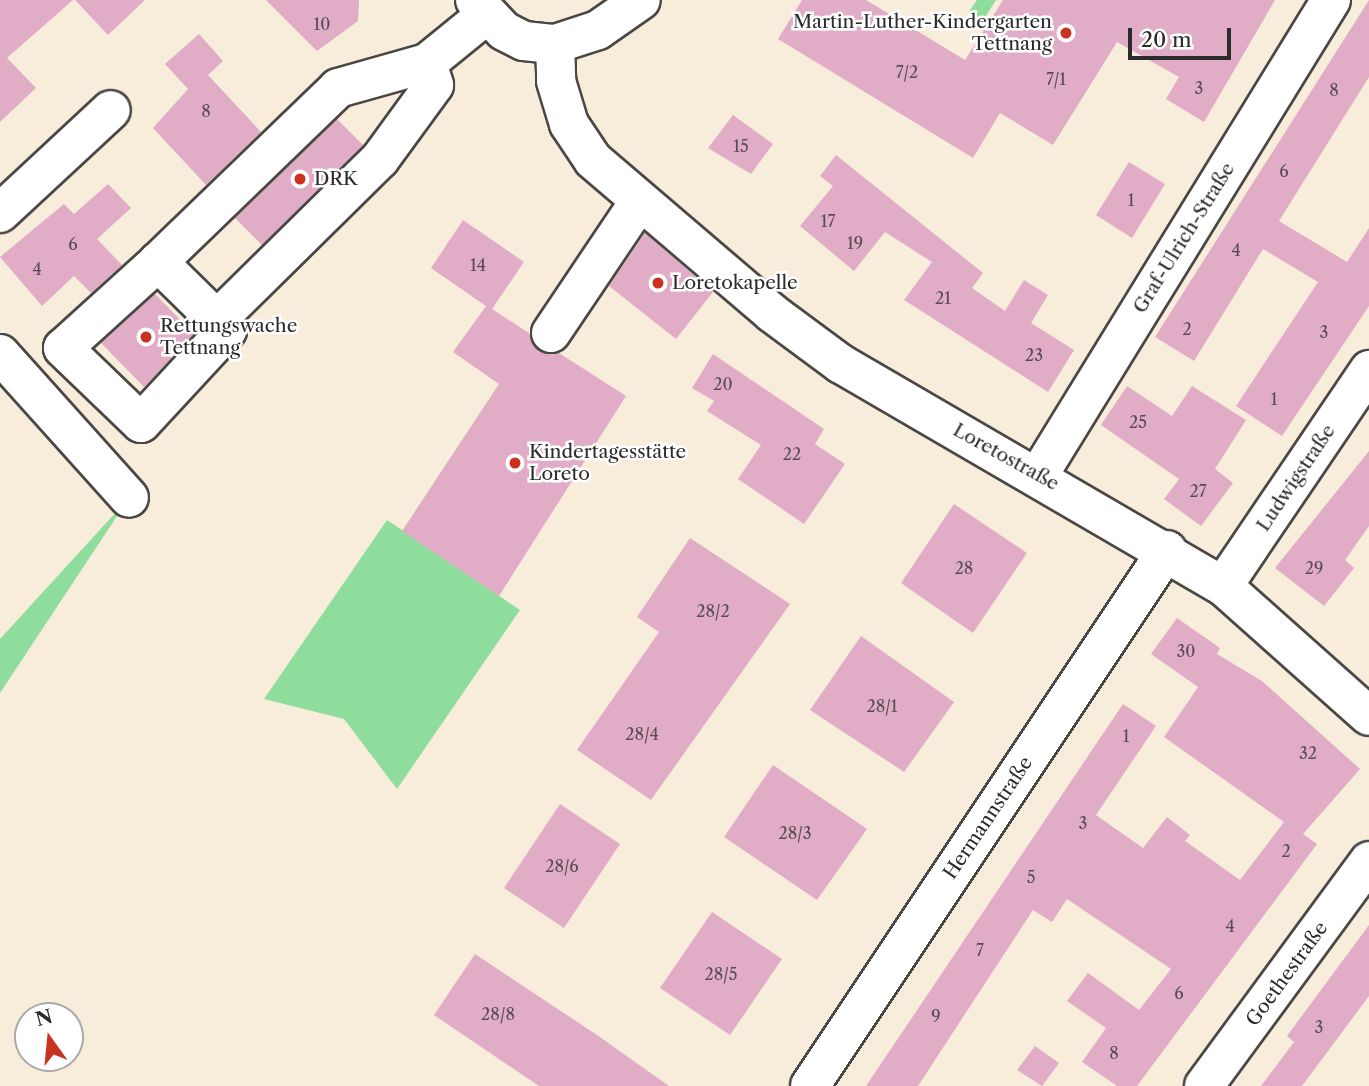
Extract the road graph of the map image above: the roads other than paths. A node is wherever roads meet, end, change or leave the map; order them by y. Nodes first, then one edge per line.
1 (641, 0) edge
2 (1331, 0) edge
3 (480, 8) edge
4 (555, 44) junction
5 (427, 63) junction
6 (111, 110) dead end
7 (639, 202) junction
8 (0, 214) edge
9 (158, 262) junction
10 (217, 320) junction
11 (551, 333) dead end
12 (0, 354) edge
13 (1369, 370) edge
14 (1038, 476) junction
15 (129, 498) dead end
16 (1167, 550) junction
17 (1223, 586) junction
18 (1369, 716) edge
19 (1369, 861) edge
20 (810, 1086) edge
21 (1204, 1086) edge

1 - 4 street
2 - 14 street, Graf-Ulrich-Straße
3 - 4 street
3 - 5 street
4 - 7 street, Loretostraße
5 - 9 street
5 - 10 street
6 - 8 street
7 - 11 street
7 - 14 street, Loretostraße
9 - 10 street
9 - 10 street
12 - 15 street
13 - 17 street, Ludwigstraße
14 - 16 street, Loretostraße
16 - 17 street, Loretostraße
16 - 20 street, Hermannstraße
17 - 18 street, Loretostraße
19 - 21 street, Goethestraße

